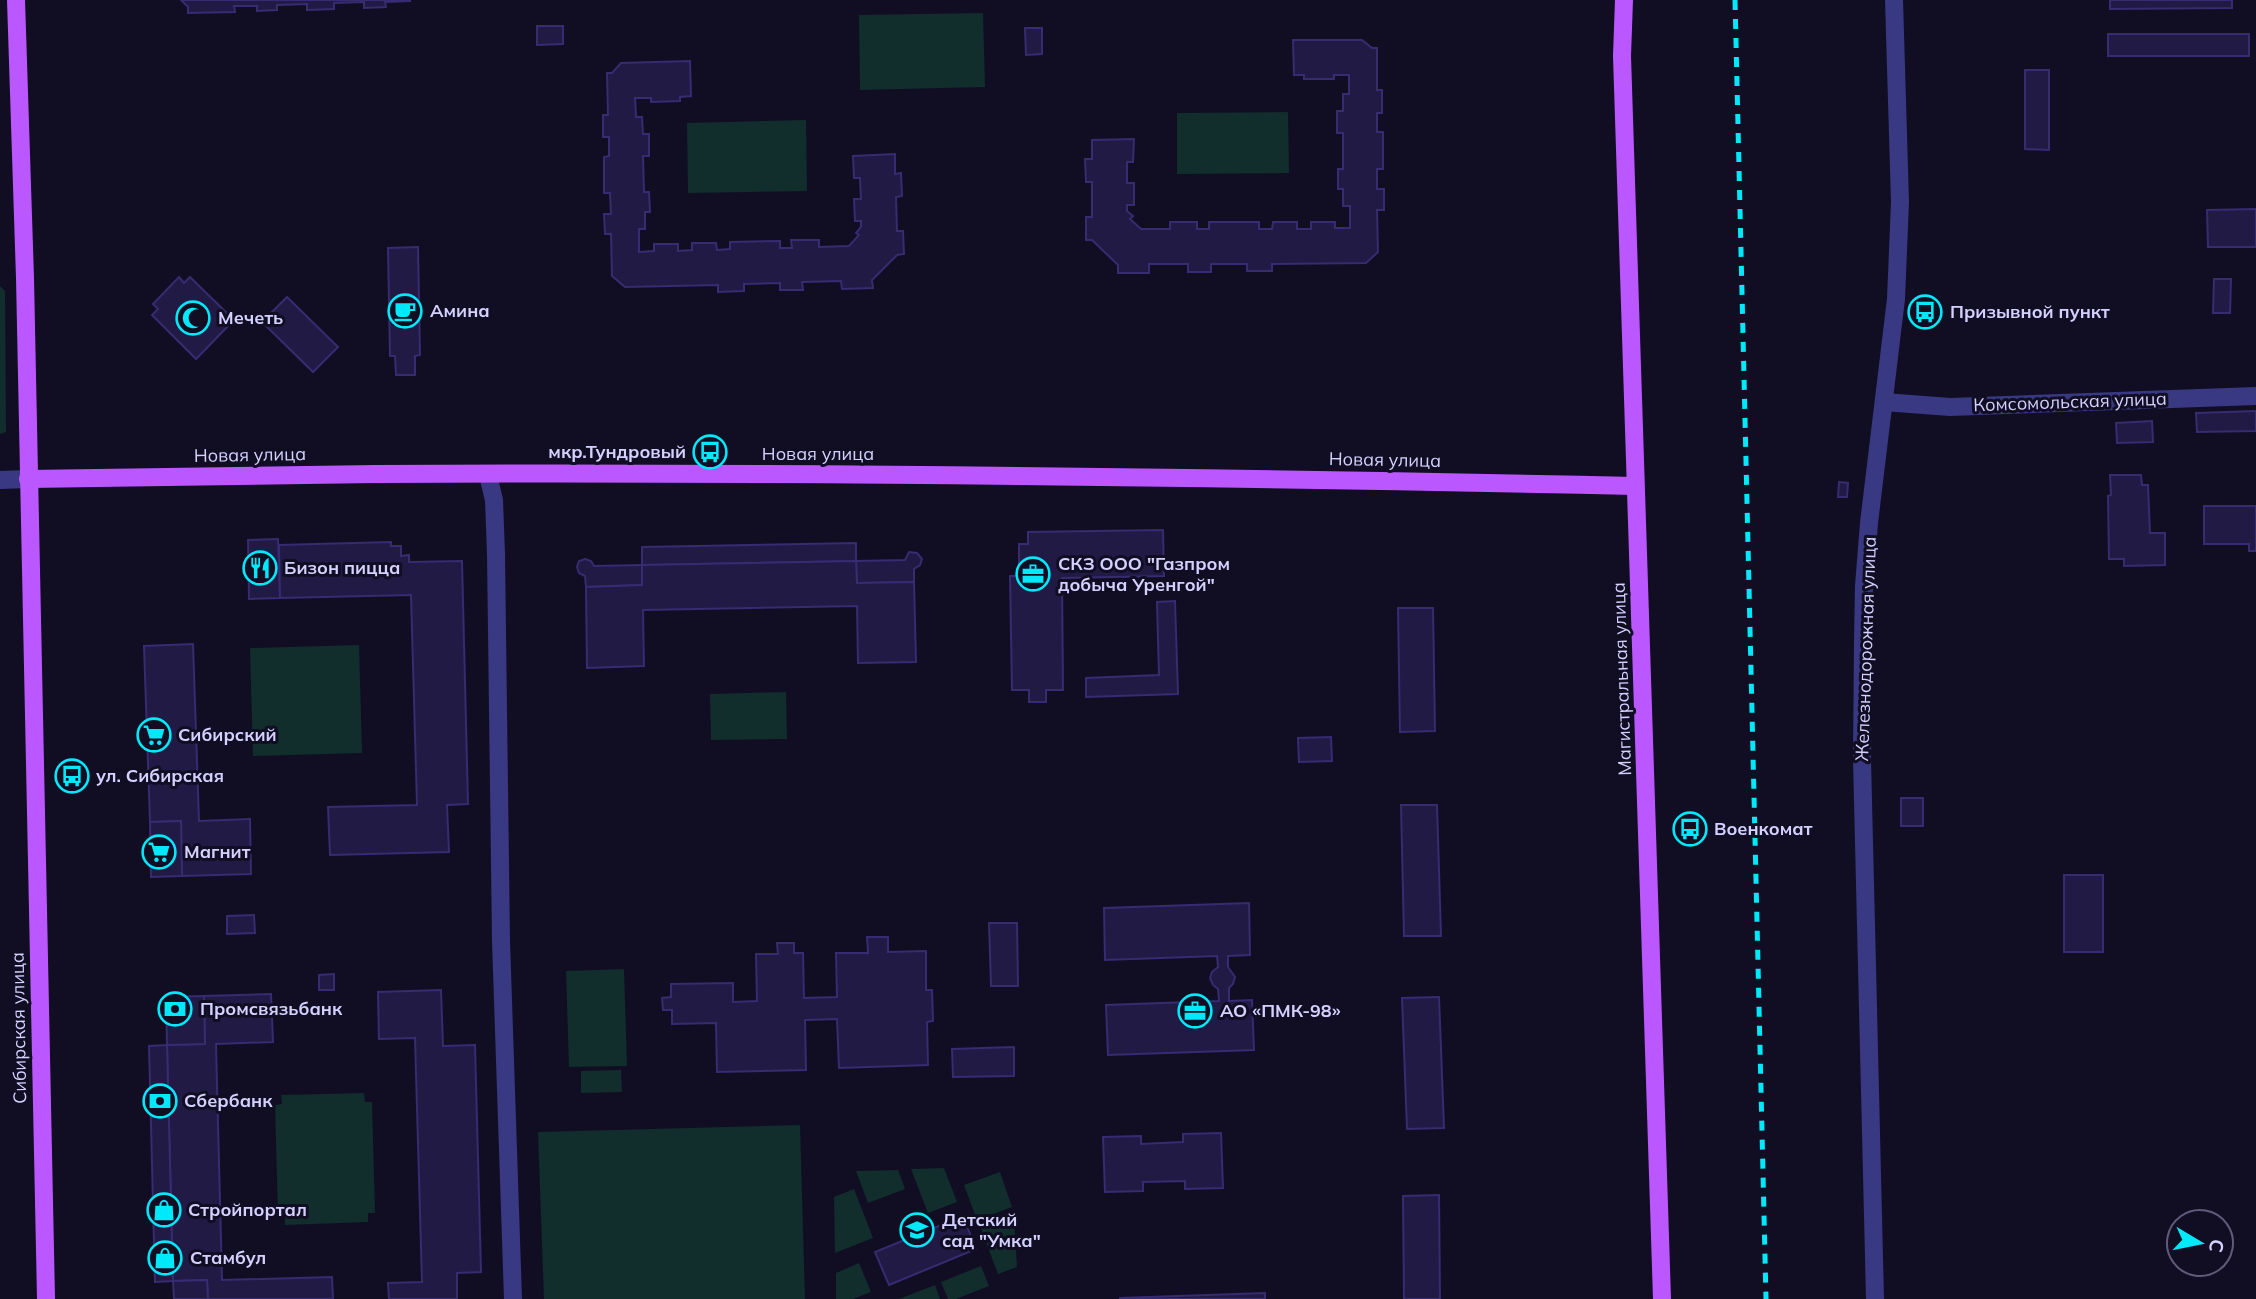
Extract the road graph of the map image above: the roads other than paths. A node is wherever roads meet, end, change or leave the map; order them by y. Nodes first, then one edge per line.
1 (16, 0) edge
2 (1618, 0) edge
3 (1624, 0) edge
4 (1894, 0) edge
5 (1622, 57) junction
6 (2256, 396) edge
7 (1884, 402) junction
8 (488, 475) junction
9 (28, 479) junction
10 (0, 480) edge
11 (1635, 486) junction
12 (46, 1299) edge
13 (513, 1299) edge
14 (1662, 1299) edge
15 (1875, 1299) edge

1 - 9 main road, Сибирская улица
2 - 5 main road, Магистральная улица
3 - 5 main road, Магистральная улица
4 - 7 street, Железнодорожная улица
5 - 11 main road, Магистральная улица
6 - 7 street, Комсомольская улица
7 - 15 street, Железнодорожная улица
8 - 9 main road, Новая улица
8 - 11 main road, Новая улица
8 - 13 street
9 - 10 street, Новая улица
9 - 12 main road, Сибирская улица
11 - 14 main road, Магистральная улица

